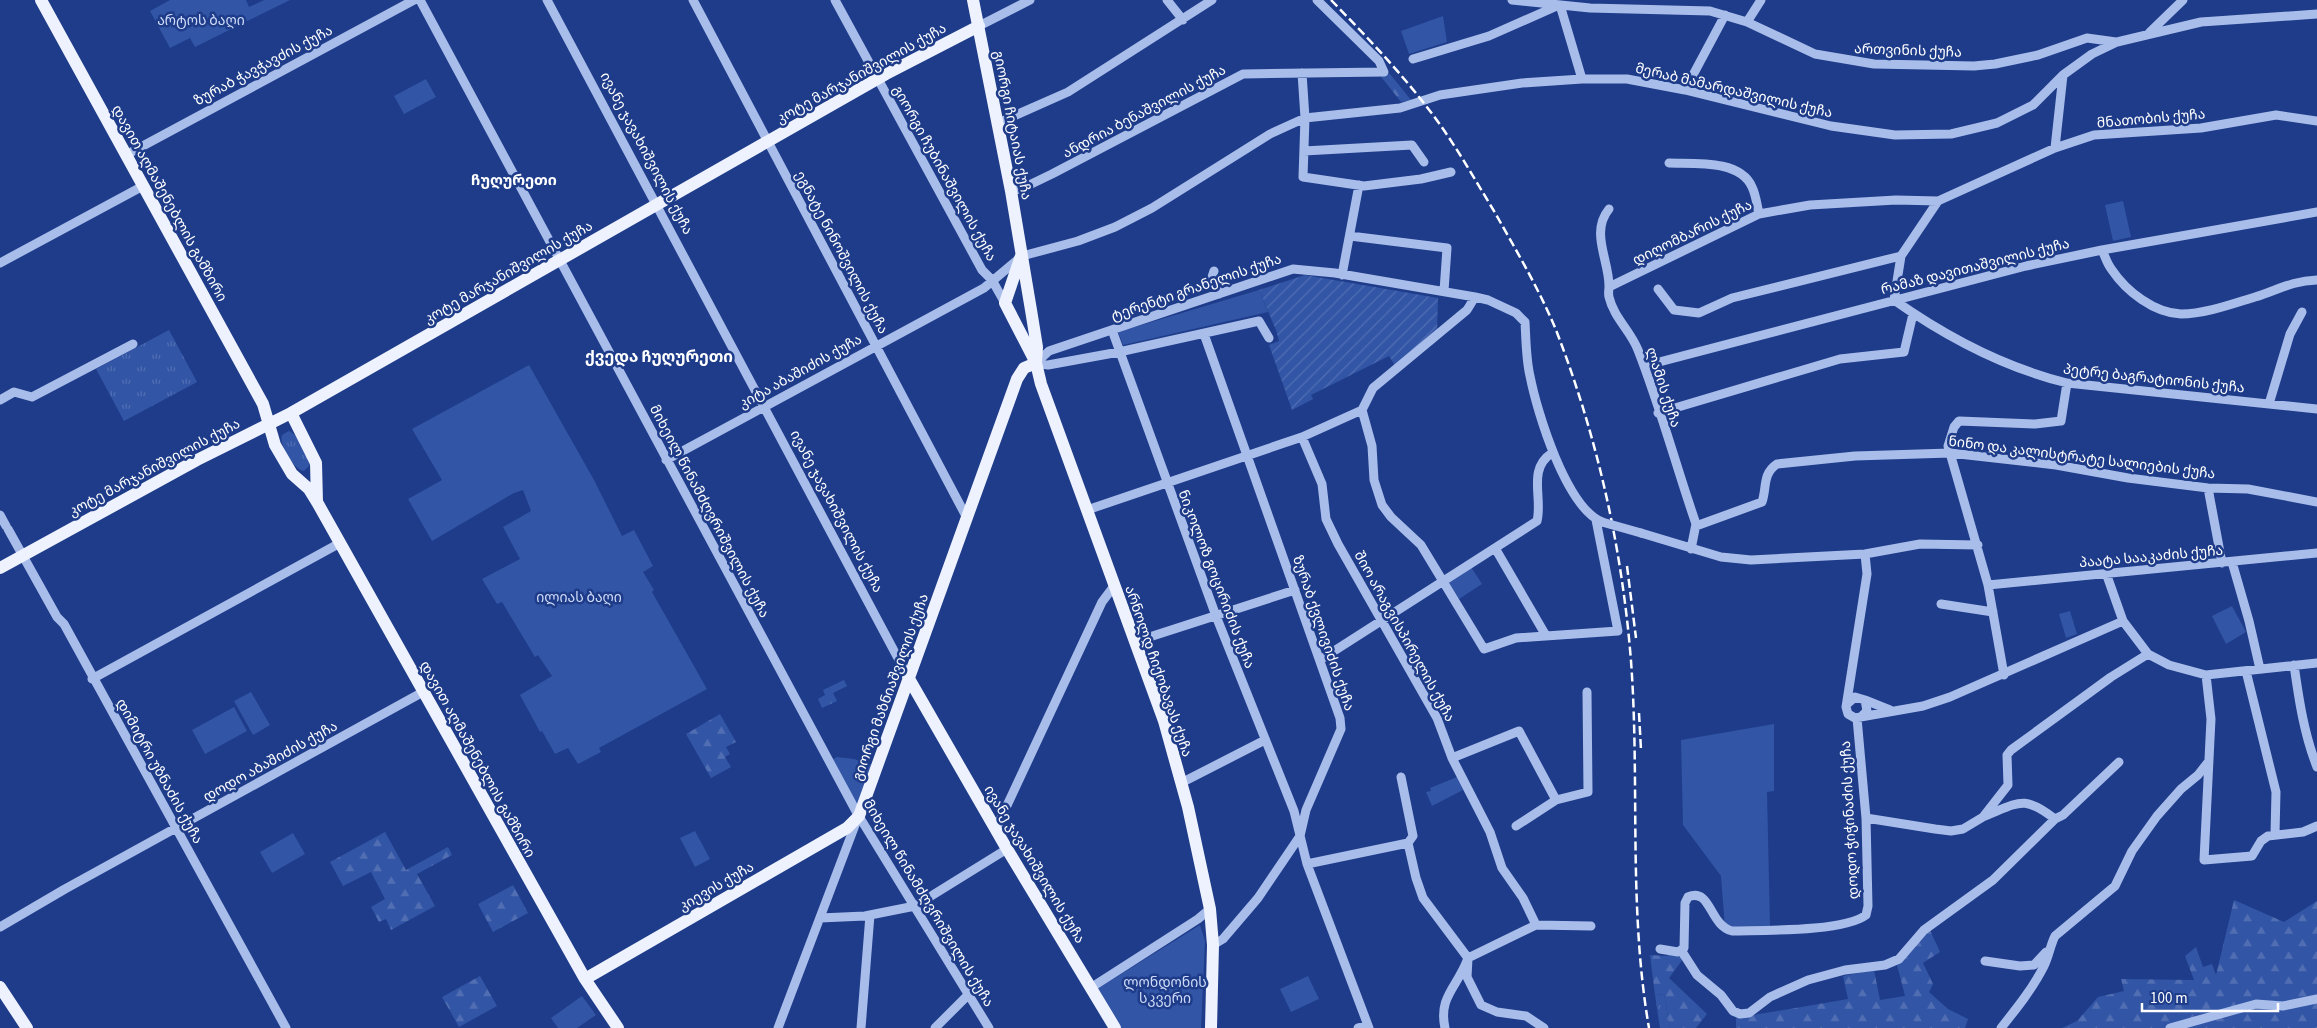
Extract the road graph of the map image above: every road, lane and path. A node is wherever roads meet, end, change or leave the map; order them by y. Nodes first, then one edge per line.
1 (41, 0) edge
2 (414, 0) edge
3 (420, 0) edge
4 (547, 0) edge
5 (693, 0) edge
6 (835, 0) edge
7 (972, 0) edge
8 (1030, 0) edge
9 (1167, 0) edge
10 (1212, 0) edge
11 (1317, 0) edge
12 (1512, 0) edge
13 (1761, 0) edge
14 (2183, 0) edge
15 (1656, 4) edge
16 (1560, 5) junction
17 (1725, 14) junction
18 (2317, 14) edge
19 (1183, 20) junction
20 (1747, 22) junction
21 (979, 26) junction
22 (2148, 34) junction
23 (2116, 42) junction
24 (1413, 60) dead end
25 (1302, 73) junction
26 (2063, 75) junction
27 (877, 79) junction
28 (1582, 79) junction
29 (1684, 90) junction
30 (1305, 118) junction
31 (2317, 121) edge
32 (998, 123) junction
33 (767, 142) junction
34 (2055, 148) junction
35 (1304, 151) junction
36 (126, 155) junction
37 (1424, 162) dead end
38 (1669, 163) dead end
39 (1451, 172) dead end
40 (1359, 185) junction
41 (143, 186) junction
42 (1011, 191) junction
43 (1938, 201) junction
44 (658, 204) junction
45 (1609, 209) dead end
46 (2317, 212) edge
47 (1759, 214) junction
48 (1350, 236) junction
49 (2102, 250) junction
50 (1022, 256) junction
51 (1901, 256) junction
52 (560, 260) junction
53 (0, 264) edge
54 (1214, 271) dead end
55 (1342, 275) junction
56 (992, 280) junction
57 (2317, 280) edge
58 (1609, 287) junction
59 (1658, 289) dead end
60 (1444, 291) junction
61 (1219, 294) junction
62 (1475, 297) junction
63 (1894, 300) junction
64 (1008, 302) junction
65 (1028, 307) junction
66 (2302, 312) dead end
67 (1914, 314) junction
68 (1112, 330) junction
69 (1204, 334) junction
70 (1268, 338) dead end
71 (133, 344) dead end
72 (876, 346) junction
73 (1038, 350) junction
74 (1119, 352) junction
75 (1036, 363) junction
76 (1644, 366) junction
77 (1024, 368) junction
78 (1040, 380) junction
79 (2067, 384) junction
80 (0, 400) edge
81 (2269, 404) junction
82 (765, 406) junction
83 (2317, 409) edge
84 (1362, 410) junction
85 (291, 413) junction
86 (1658, 413) junction
87 (269, 422) junction
88 (1302, 437) junction
89 (1552, 453) junction
90 (1950, 453) junction
91 (1248, 455) junction
92 (666, 460) junction
93 (316, 473) junction
94 (298, 480) junction
95 (1166, 483) junction
96 (2208, 488) junction
97 (317, 502) junction
98 (2317, 502) edge
99 (1087, 510) junction
100 (0, 515) edge
101 (967, 518) junction
102 (1599, 521) junction
103 (1696, 526) junction
104 (340, 543) junction
105 (1978, 545) junction
106 (1495, 548) junction
107 (1692, 549) junction
108 (2317, 553) edge
109 (1865, 554) junction
110 (22, 556) junction
111 (2227, 562) junction
112 (0, 568) edge
113 (2106, 573) junction
114 (1442, 581) junction
115 (1988, 585) junction
116 (1114, 586) junction
117 (1295, 590) junction
118 (1941, 604) dead end
119 (1992, 612) junction
120 (1216, 616) junction
121 (1381, 619) junction
122 (2124, 621) junction
123 (1545, 634) junction
124 (1134, 642) junction
125 (2148, 654) junction
126 (1320, 660) junction
127 (2317, 663) edge
128 (2294, 665) junction
129 (2260, 669) junction
130 (2246, 671) junction
131 (2004, 675) junction
132 (2206, 675) junction
133 (908, 676) junction
134 (1852, 677) junction
135 (92, 679) junction
136 (423, 692) junction
137 (1587, 692) dead end
138 (1864, 699) junction
139 (1847, 704) junction
140 (1896, 712) junction
141 (1860, 717) junction
142 (1265, 740) junction
143 (1452, 758) junction
144 (2209, 760) junction
145 (2119, 762) dead end
146 (2317, 767) edge
147 (1400, 777) dead end
148 (1181, 783) junction
149 (1556, 800) junction
150 (859, 816) junction
151 (1983, 817) junction
152 (1866, 818) junction
153 (2055, 819) junction
154 (1516, 826) dead end
155 (2317, 826) edge
156 (176, 828) junction
157 (996, 829) junction
158 (2275, 834) junction
159 (1300, 836) junction
160 (1408, 843) junction
161 (1007, 849) junction
162 (1307, 864) junction
163 (915, 906) junction
164 (1210, 909) junction
165 (870, 915) junction
166 (820, 918) junction
167 (1536, 925) junction
168 (1591, 926) dead end
169 (0, 927) edge
170 (1213, 945) junction
171 (1660, 949) dead end
172 (2049, 949) junction
173 (1681, 950) junction
174 (1468, 958) junction
175 (1985, 962) dead end
176 (585, 979) junction
177 (0, 986) edge
178 (1092, 987) junction
179 (968, 995) junction
180 (2317, 1000) edge
181 (1369, 1027) edge
182 (27, 1028) edge
183 (286, 1028) edge
184 (618, 1028) edge
185 (778, 1028) edge
186 (861, 1028) edge
187 (935, 1028) edge
188 (989, 1028) edge
189 (1115, 1028) edge
190 (1211, 1028) edge
191 (1358, 1028) edge
192 (1445, 1028) edge
193 (1544, 1028) edge
194 (2002, 1028) edge
195 (2170, 1028) edge

1 - 36 main road, დავით აღმაშენებლის გამზირი
2 - 36 street, ზურაბ ჭავჭავძის ქუჩა
3 - 52 street, მიხეილ წინამძღვრიშვილის ქუჩა
4 - 44 street, ივანე ჯავახიშვილის ქუჩა
5 - 33 street, ეგნატე ნინოშვილის ქუჩა
6 - 27 street, გიორგი ჩუბინაშვილის ქუჩა
7 - 21 main road, გიორგი ჩიტაიას ქუჩა
8 - 21 street, კოტე მარჯანიშვილის ქუჩა
9 - 19 street
10 - 19 street
11 - 25 street, ანდრია ბენაშვილის ქუჩა
12 - 16 street
13 - 20 street
14 - 22 street
15 - 16 street, ართვინის ქუჩა
15 - 17 street, ართვინის ქუჩა
16 - 24 street, ართვინის ქუჩა
16 - 28 street
17 - 20 street, ართვინის ქუჩა
17 - 29 street
18 - 22 street
19 - 32 street
20 - 23 street, ართვინის ქუჩა
21 - 27 main road, კოტე მარჯანიშვილის ქუჩა
21 - 32 main road, გიორგი ჩიტაიას ქუჩა
22 - 23 street, მერაბ მამარდაშვილის ქუჩა
23 - 26 street, მერაბ მამარდაშვილის ქუჩა
25 - 30 street
25 - 42 street, ანდრია ბენაშვილის ქუჩა
26 - 29 street, მერაბ მამარდაშვილის ქუჩა
26 - 34 street
27 - 33 main road, კოტე მარჯანიშვილის ქუჩა
27 - 56 street, გიორგი ჩუბინაშვილის ქუჩა
28 - 29 street, მერაბ მამარდაშვილის ქუჩა
28 - 30 street, მერაბ მამარდაშვილის ქუჩა
30 - 35 street
30 - 50 street, მერაბ მამარდაშვილის ქუჩა
31 - 34 street, მნათობის ქუჩა
32 - 42 main road, გიორგი ჩიტაიას ქუჩა
33 - 44 main road, კოტე მარჯანიშვილის ქუჩა
33 - 72 street, ეგნატე ნინოშვილის ქუჩა
34 - 43 street, მნათობის ქუჩა
35 - 37 street
35 - 40 street
36 - 41 main road, დავით აღმაშენებლის გამზირი
38 - 47 street
39 - 40 street
40 - 48 street
41 - 53 street
41 - 87 main road, დავით აღმაშენებლის გამზირი
42 - 50 main road, გიორგი ჩიტაიას ქუჩა
43 - 47 street, დიღომბარის ქუჩა
43 - 51 street
44 - 52 main road, კოტე მარჯანიშვილის ქუჩა
44 - 82 street, ივანე ჯავახიშვილის ქუჩა
45 - 58 street, ლამის ქუჩა
46 - 49 street, რამაზ დავითაშვილის ქუჩა
47 - 58 street, დიღომბარის ქუჩა
48 - 55 street
48 - 60 street
49 - 57 street
49 - 63 street, რამაზ დავითაშვილის ქუჩა
50 - 56 street, კიტა აბაშიძის ქუჩა
50 - 64 main road
50 - 65 main road, გიორგი ჩიტაიას ქუჩა
51 - 59 street
51 - 63 street
52 - 85 main road, კოტე მარჯანიშვილის ქუჩა
52 - 92 street, მიხეილ წინამძღვრიშვილის ქუჩა
54 - 61 street
55 - 60 street, ტერენტი გრანელის ქუჩა
55 - 61 street, ტერენტი გრანელის ქუჩა
56 - 64 street, გიორგი ჩუბინაშვილის ქუჩა
56 - 72 street, კიტა აბაშიძის ქუჩა
58 - 76 street, ლამის ქუჩა
60 - 62 street, ტერენტი გრანელის ქუჩა
61 - 68 street, ტერენტი გრანელის ქუჩა
62 - 84 street
62 - 89 street, ტერენტი გრანელის ქუჩა
63 - 67 street, პეტრე ბაგრატიონის ქუჩა
63 - 76 street, რამაზ დავითაშვილის ქუჩა
64 - 65 main road
64 - 65 main road
64 - 73 main road
65 - 73 main road, გიორგი ჩიტაიას ქუჩა
66 - 81 street
67 - 79 street, პეტრე ბაგრატიონის ქუჩა
67 - 86 street
68 - 73 street, ტერენტი გრანელის ქუჩა
68 - 74 street, ნიკოლოზ გოცირიძის ქუჩა
69 - 70 street
69 - 74 street
69 - 91 street, ზურაბ ქვლივიძის ქუჩა
71 - 80 street
72 - 82 street, კიტა აბაშიძის ქუჩა
72 - 101 street, ეგნატე ნინოშვილის ქუჩა
73 - 75 main road, გიორგი ჩიტაიას ქუჩა
73 - 77 main road, გიორგი მაზნიაშვილის ქუჩა
74 - 75 street
74 - 95 street, ნიკოლოზ გოცირიძის ქუჩა
75 - 77 main road
75 - 78 main road, არნოლდ ჩიქობავას ქუჩა
76 - 86 street, ლამის ქუჩა
77 - 78 main road
77 - 101 main road, გიორგი მაზნიაშვილის ქუჩა
78 - 99 main road, არნოლდ ჩიქობავას ქუჩა
79 - 81 street, პეტრე ბაგრატიონის ქუჩა
79 - 90 street
81 - 83 street, პეტრე ბაგრატიონის ქუჩა
82 - 92 street, კიტა აბაშიძის ქუჩა
82 - 133 street, ივანე ჯავახიშვილის ქუჩა
84 - 88 street
84 - 114 street
85 - 87 main road, კოტე მარჯანიშვილის ქუჩა
85 - 93 main road, დავით აღმაშენებლის გამზირი
86 - 103 street, ლამის ქუჩა
87 - 94 main road, დავით აღმაშენებლის გამზირი
87 - 110 main road, კოტე მარჯანიშვილის ქუჩა
88 - 91 street
88 - 121 street, შიო არაგვისპირელის ქუჩა
89 - 102 street
89 - 106 street
90 - 96 street, ნინო და კალისტრატე სალიების ქუჩა
90 - 103 street, ნინო და კალისტრატე სალიების ქუჩა
90 - 105 street
91 - 95 street
91 - 117 street, ზურაბ ქვლივიძის ქუჩა
92 - 150 street, მიხეილ წინამძღვრიშვილის ქუჩა
93 - 94 main road
93 - 97 main road, დავით აღმაშენებლის გამზირი
94 - 97 main road, დავით აღმაშენებლის გამზირი
95 - 99 street
95 - 120 street, ნიკოლოზ გოცირიძის ქუჩა
96 - 98 street, ნინო და კალისტრატე სალიების ქუჩა
96 - 111 street
97 - 104 main road, დავით აღმაშენებლის გამზირი
99 - 116 main road, არნოლდ ჩიქობავას ქუჩა
100 - 110 street, დიმიტრი უზნაძის ქუჩა
101 - 133 main road, გიორგი მაზნიაშვილის ქუჩა
102 - 107 street, bridge
102 - 123 street
103 - 107 street, ლამის ქუჩა
104 - 135 street
104 - 136 main road, დავით აღმაშენებლის გამზირი
105 - 109 street
105 - 115 street
106 - 114 street
106 - 123 street
107 - 109 street
108 - 111 street, პაატა სააკაძის ქუჩა
109 - 134 street
110 - 112 main road, კოტე მარჯანიშვილის ქუჩა
110 - 135 street, დიმიტრი უზნაძის ქუჩა
111 - 113 street, პაატა სააკაძის ქუჩა
111 - 129 street
113 - 115 street, პაატა სააკაძის ქუჩა
113 - 122 street
114 - 121 street
114 - 123 street
115 - 119 street
116 - 124 main road, არნოლდ ჩიქობავას ქუჩა
116 - 157 street
117 - 120 street
117 - 126 street, ზურაბ ქვლივიძის ქუჩა
118 - 119 street
119 - 131 street
120 - 124 street
120 - 142 street, ნიკოლოზ გოცირიძის ქუჩა
121 - 126 street
121 - 143 street, შიო არაგვისპირელის ქუჩა
122 - 125 street
122 - 131 street
124 - 148 main road, არნოლდ ჩიქობავას ქუჩა
125 - 132 street
125 - 151 street
126 - 159 street, ზურაბ ქვლივიძის ქუჩა
127 - 128 street
128 - 129 street
128 - 146 street
129 - 130 street
130 - 132 street
130 - 158 street
131 - 140 street
132 - 144 street
133 - 150 main road, გიორგი მაზნიაშვილის ქუჩა
133 - 157 main road, ივანე ჯავახიშვილის ქუჩა
134 - 138 street
134 - 139 street
135 - 156 street, დიმიტრი უზნაძის ქუჩა
136 - 156 street, დოდო აბაშიძის ქუჩა
136 - 176 main road, დავით აღმაშენებლის გამზირი
137 - 149 street
138 - 139 street
138 - 140 street
138 - 141 street
139 - 141 street
140 - 141 street
141 - 152 street, დოდო ჭიჭინაძის ქუჩა
142 - 148 street
142 - 159 street, ნიკოლოზ გოცირიძის ქუჩა
143 - 149 street
143 - 167 street, შიო არაგვისპირელის ქუჩა
144 - 158 street
144 - 172 street
145 - 153 street
147 - 160 street
148 - 164 main road, არნოლდ ჩიქობავას ქუჩა
149 - 154 street
150 - 163 street, მიხეილ წინამძღვრიშვილის ქუჩა
150 - 166 street, გიორგი მაზნიაშვილის ქუჩა
150 - 176 main road, კიევის ქუჩა
151 - 152 street
151 - 153 street
152 - 173 street, დოდო ჭიჭინაძის ქუჩა
153 - 173 street
155 - 158 street
156 - 169 street, დოდო აბაშიძის ქუჩა
156 - 183 street, დიმიტრი უზნაძის ქუჩა
157 - 161 main road, ივანე ჯავახიშვილის ქუჩა
159 - 162 street, ნიკოლოზ გოცირიძის ქუჩა
159 - 170 street, ზურაბ ქვლივიძის ქუჩა
160 - 162 street
160 - 174 street
161 - 163 street
161 - 178 main road, ივანე ჯავახიშვილის ქუჩა
162 - 181 street, ნიკოლოზ გოცირიძის ქუჩა
163 - 165 street
163 - 179 street, მიხეილ წინამძღვრიშვილის ქუჩა
164 - 170 main road, არნოლდ ჩიქობავას ქუჩა
164 - 178 street
165 - 166 street
165 - 186 street
166 - 185 street, გიორგი მაზნიაშვილის ქუჩა
167 - 168 street
167 - 174 street
170 - 190 main road, არნოლდ ჩიქობავას ქუჩა
171 - 173 street
172 - 175 street
172 - 194 street
174 - 192 street
174 - 193 street
176 - 184 main road, დავით აღმაშენებლის გამზირი
177 - 182 main road
178 - 189 main road, ივანე ჯავახიშვილის ქუჩა
179 - 187 street
179 - 188 street, მიხეილ წინამძღვრიშვილის ქუჩა
180 - 195 street
181 - 191 street

